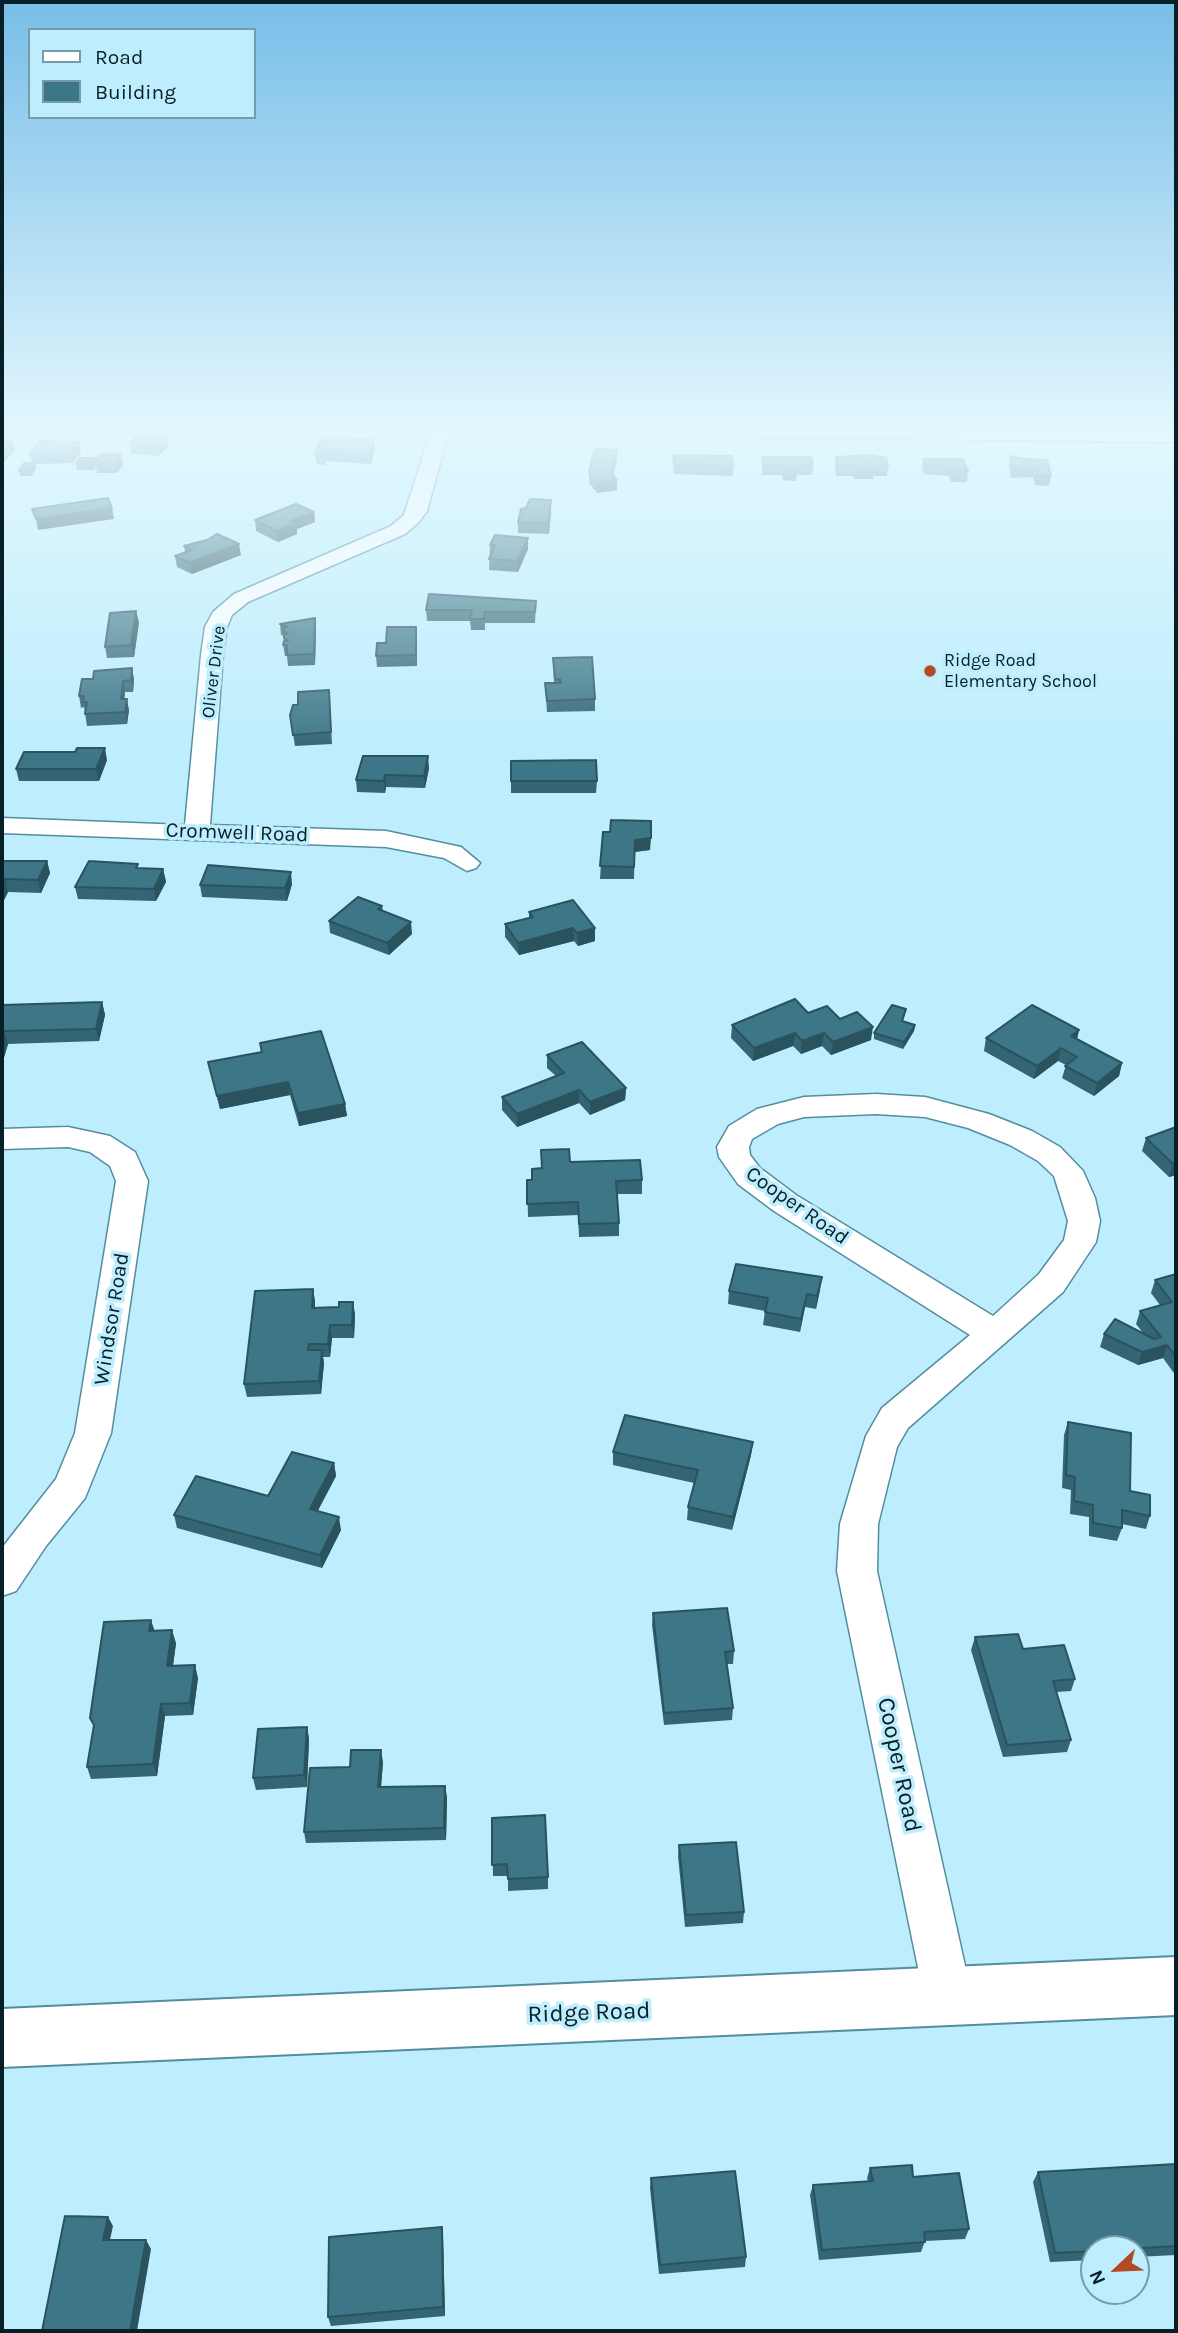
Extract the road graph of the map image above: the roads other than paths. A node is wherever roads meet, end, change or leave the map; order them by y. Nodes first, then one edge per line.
1 (385, 536) edge
2 (2, 827) edge
3 (195, 831) junction
4 (467, 863) dead end
5 (2, 1139) edge
6 (995, 1334) junction
7 (2, 1580) edge
8 (1176, 1986) edge
9 (948, 1997) junction
10 (2, 2038) edge

1 - 3 street, Oliver Drive
2 - 3 street, Cromwell Road
3 - 4 street, Cromwell Road
5 - 7 street, Windsor Road
6 - 6 street, Cooper Road
6 - 9 street, Cooper Road
8 - 9 main road, Ridge Road
9 - 10 main road, Ridge Road

